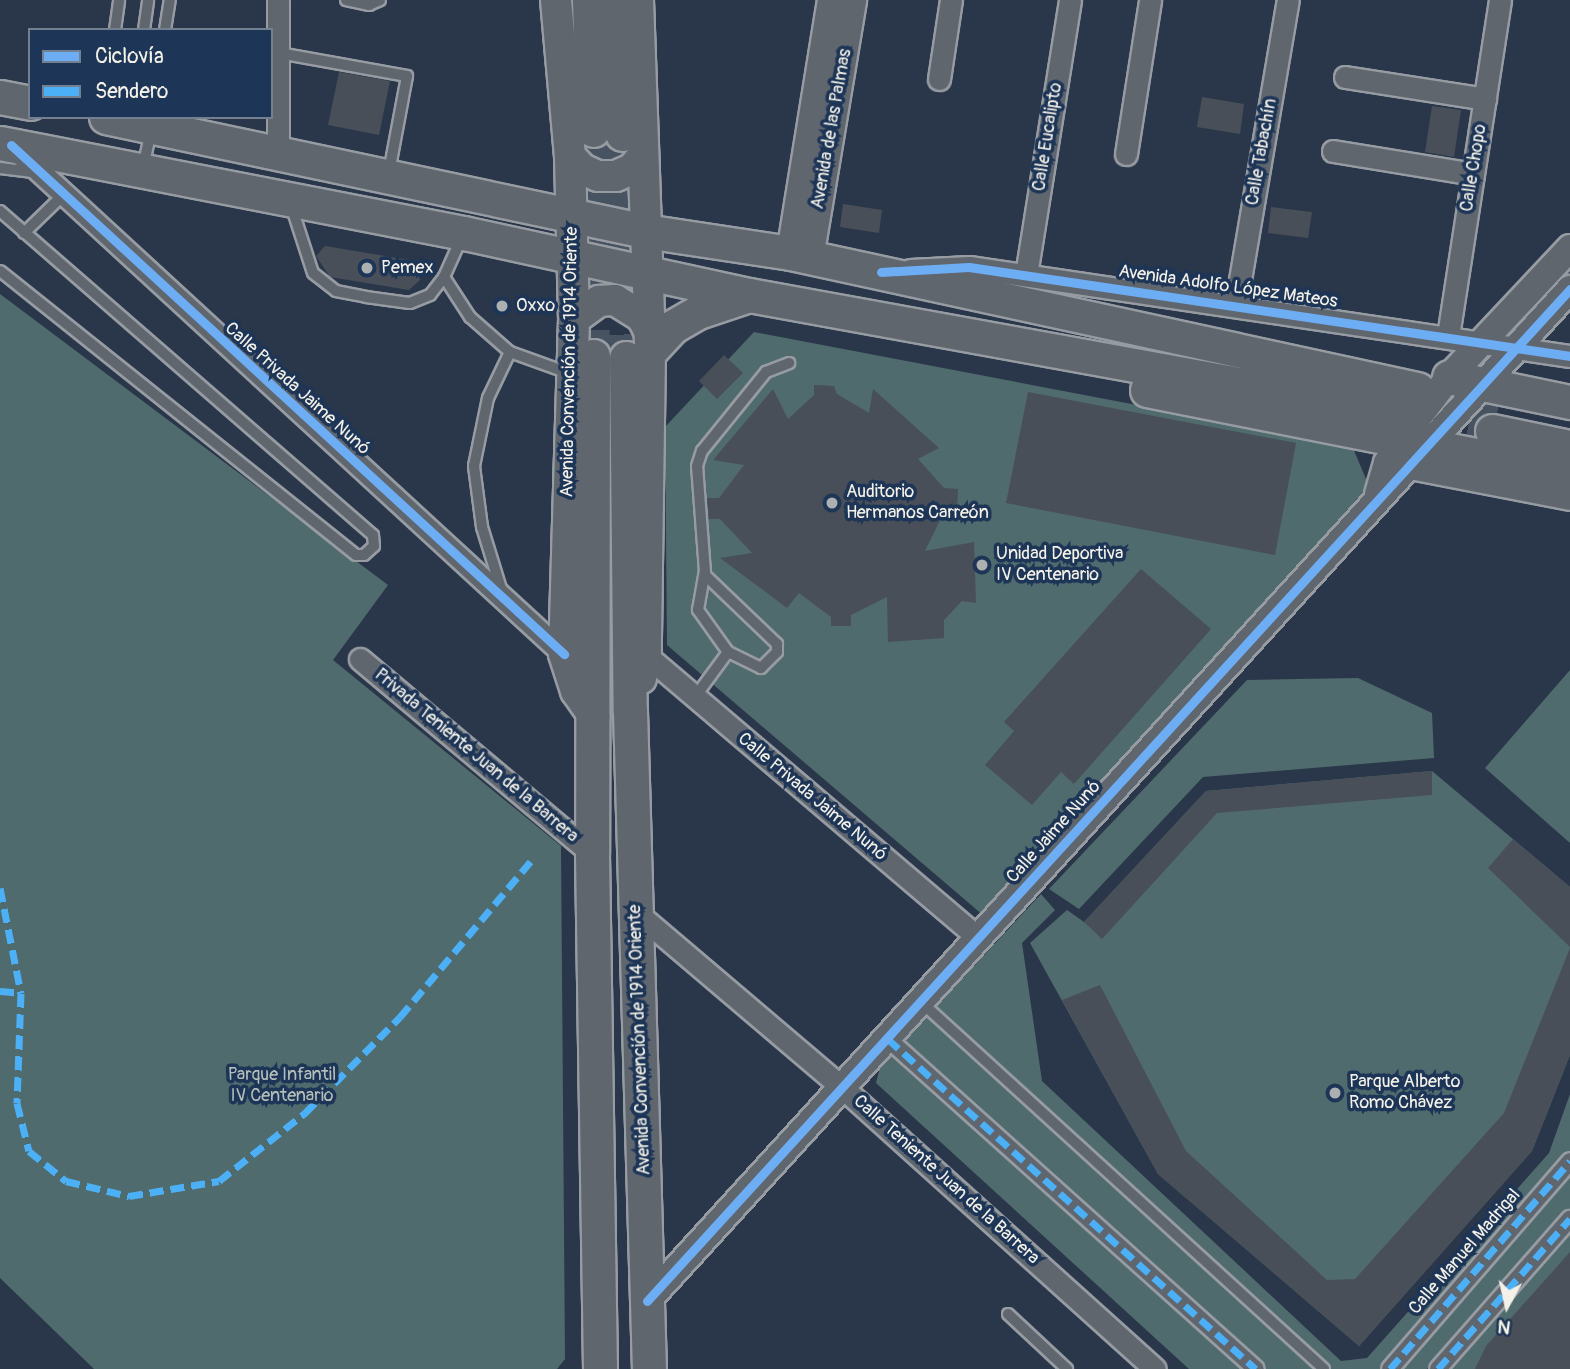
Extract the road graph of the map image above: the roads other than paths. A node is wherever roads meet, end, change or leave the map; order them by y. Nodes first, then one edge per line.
1 (119, 0) edge
2 (148, 0) edge
3 (170, 0) edge
4 (278, 0) edge
5 (346, 0) edge
6 (380, 0) edge
7 (556, 0) edge
8 (589, 0) edge
9 (620, 0) edge
10 (638, 0) edge
11 (831, 0) edge
12 (853, 0) edge
13 (951, 0) edge
14 (1070, 0) edge
15 (1150, 0) edge
16 (1288, 0) edge
17 (1500, 0) edge
18 (115, 28) edge
19 (144, 28) edge
20 (166, 28) edge
21 (279, 53) junction
22 (1345, 77) dead end
23 (939, 79) dead end
24 (0, 97) edge
25 (1485, 99) junction
26 (28, 103) edge
27 (135, 120) edge
28 (619, 140) junction
29 (278, 151) junction
30 (1333, 151) dead end
31 (4, 152) edge
32 (1126, 154) dead end
33 (570, 156) junction
34 (142, 170) junction
35 (1473, 174) junction
36 (388, 175) junction
37 (62, 195) junction
38 (290, 202) junction
39 (0, 211) edge
40 (571, 216) junction
41 (645, 231) junction
42 (24, 233) junction
43 (464, 233) junction
44 (1570, 248) edge
45 (800, 255) junction
46 (572, 257) junction
47 (0, 271) edge
48 (881, 272) junction
49 (644, 274) junction
50 (1026, 275) junction
51 (444, 277) junction
52 (1570, 289) edge
53 (749, 295) junction
54 (1236, 303) junction
55 (574, 319) junction
56 (1448, 336) junction
57 (1482, 344) junction
58 (1516, 349) junction
59 (510, 352) junction
60 (618, 354) junction
61 (1570, 356) edge
62 (789, 363) dead end
63 (1449, 377) junction
64 (1570, 402) edge
65 (1493, 407) junction
66 (1570, 418) edge
67 (1408, 437) junction
68 (1570, 447) edge
69 (1570, 474) edge
70 (1570, 499) edge
71 (705, 575) junction
72 (504, 599) junction
73 (728, 652) junction
74 (564, 654) junction
75 (646, 655) junction
76 (360, 659) dead end
77 (695, 697) junction
78 (630, 711) junction
79 (594, 717) junction
80 (592, 854) junction
81 (637, 913) junction
82 (979, 938) junction
83 (921, 1002) junction
84 (888, 1039) junction
85 (844, 1089) junction
86 (1570, 1161) edge
87 (1570, 1219) edge
88 (647, 1301) junction
89 (1008, 1314) dead end
90 (596, 1365) edge
91 (649, 1369) edge
92 (1067, 1369) edge
93 (1156, 1369) edge
94 (1256, 1369) edge
95 (1324, 1369) edge
96 (1390, 1369) edge
97 (1438, 1369) edge

1 - 18 lane
2 - 19 lane
3 - 20 lane
4 - 21 street
5 - 6 lane
7 - 33 main road, Avenida Convención de 1914 Oriente
8 - 28 main road, Avenida Convención de 1914 Oriente
9 - 28 main road, Avenida Convención de 1914 Oriente
10 - 28 main road, Avenida Convención de 1914 Oriente
11 - 45 street, Avenida de las Palmas
12 - 45 street, Avenida de las Palmas
13 - 23 street
14 - 50 street, Calle Eucalipto
15 - 32 street
16 - 54 street, Calle Tabachín
17 - 25 street, Calle Chopo
21 - 29 street
21 - 36 lane
22 - 25 street
24 - 26 main road
25 - 35 street, Calle Chopo
27 - 29 main road
27 - 34 lane
28 - 33 main road
28 - 41 main road, Avenida Convención de 1914 Oriente
29 - 36 main road
30 - 35 street
31 - 34 main road
31 - 37 street, Calle Privada Jaime Nunó
33 - 40 main road, Avenida Convención de 1914 Oriente
34 - 38 main road
35 - 56 street, Calle Chopo
36 - 40 main road
37 - 42 lane
37 - 72 street, Calle Privada Jaime Nunó
38 - 43 main road
38 - 51 lane
39 - 42 lane
40 - 41 main road
40 - 46 main road, Avenida Convención de 1914 Oriente
41 - 45 main road
41 - 49 main road, Avenida Convención de 1914 Oriente
42 - 47 lane
43 - 46 main road
43 - 51 lane
44 - 57 street, Calle Jaime Nunó
45 - 48 main road
46 - 49 main road
46 - 55 main road, Avenida Convención de 1914 Oriente
48 - 50 street, Avenida Adolfo López Mateos
48 - 67 main road
49 - 53 main road
49 - 60 main road, Avenida Convención de 1914 Oriente
50 - 54 street, Avenida Adolfo López Mateos
51 - 59 lane
52 - 58 street, Calle Jaime Nunó
53 - 60 main road
53 - 67 main road
54 - 56 street, Avenida Adolfo López Mateos
55 - 60 main road, Avenida Convención de 1914 Oriente
55 - 60 main road
56 - 57 street, Avenida Adolfo López Mateos
57 - 58 street, Avenida Adolfo López Mateos
57 - 63 street, Calle Jaime Nunó
58 - 61 street, Avenida Adolfo López Mateos
58 - 65 street, Calle Jaime Nunó
59 - 60 lane
59 - 72 lane
60 - 74 main road, Avenida Convención de 1914 Oriente
60 - 75 main road, Avenida Convención de 1914 Oriente
60 - 78 main road, Avenida Convención de 1914 Oriente
60 - 79 main road, Avenida Convención de 1914 Oriente
62 - 71 lane
63 - 65 main road
63 - 67 street, Calle Jaime Nunó
64 - 65 main road
65 - 66 main road
65 - 67 street, Calle Jaime Nunó
65 - 68 main road
67 - 69 main road
67 - 70 street
67 - 82 street, Calle Jaime Nunó
71 - 73 lane
71 - 73 lane
72 - 74 street, Calle Privada Jaime Nunó
73 - 77 lane
74 - 79 main road, Avenida Convención de 1914 Oriente
75 - 77 street, Calle Privada Jaime Nunó
75 - 78 main road, Avenida Convención de 1914 Oriente
76 - 80 street, Privada Teniente Juan de la Barrera
77 - 82 street, Calle Privada Jaime Nunó
78 - 81 main road, Avenida Convención de 1914 Oriente
79 - 80 main road, Avenida Convención de 1914 Oriente
80 - 90 main road, Avenida Convención de 1914 Oriente
81 - 85 street, Calle Teniente Juan de la Barrera
81 - 88 main road, Avenida Convención de 1914 Oriente
82 - 83 street, Calle Jaime Nunó
83 - 84 street, Calle Jaime Nunó
83 - 95 lane
84 - 85 street, Calle Jaime Nunó
84 - 94 street
85 - 88 street, Calle Jaime Nunó
85 - 93 street, Calle Teniente Juan de la Barrera
86 - 96 street, Calle Manuel Madrigal
87 - 97 street
88 - 91 main road, Avenida Convención de 1914 Oriente
89 - 92 lane

